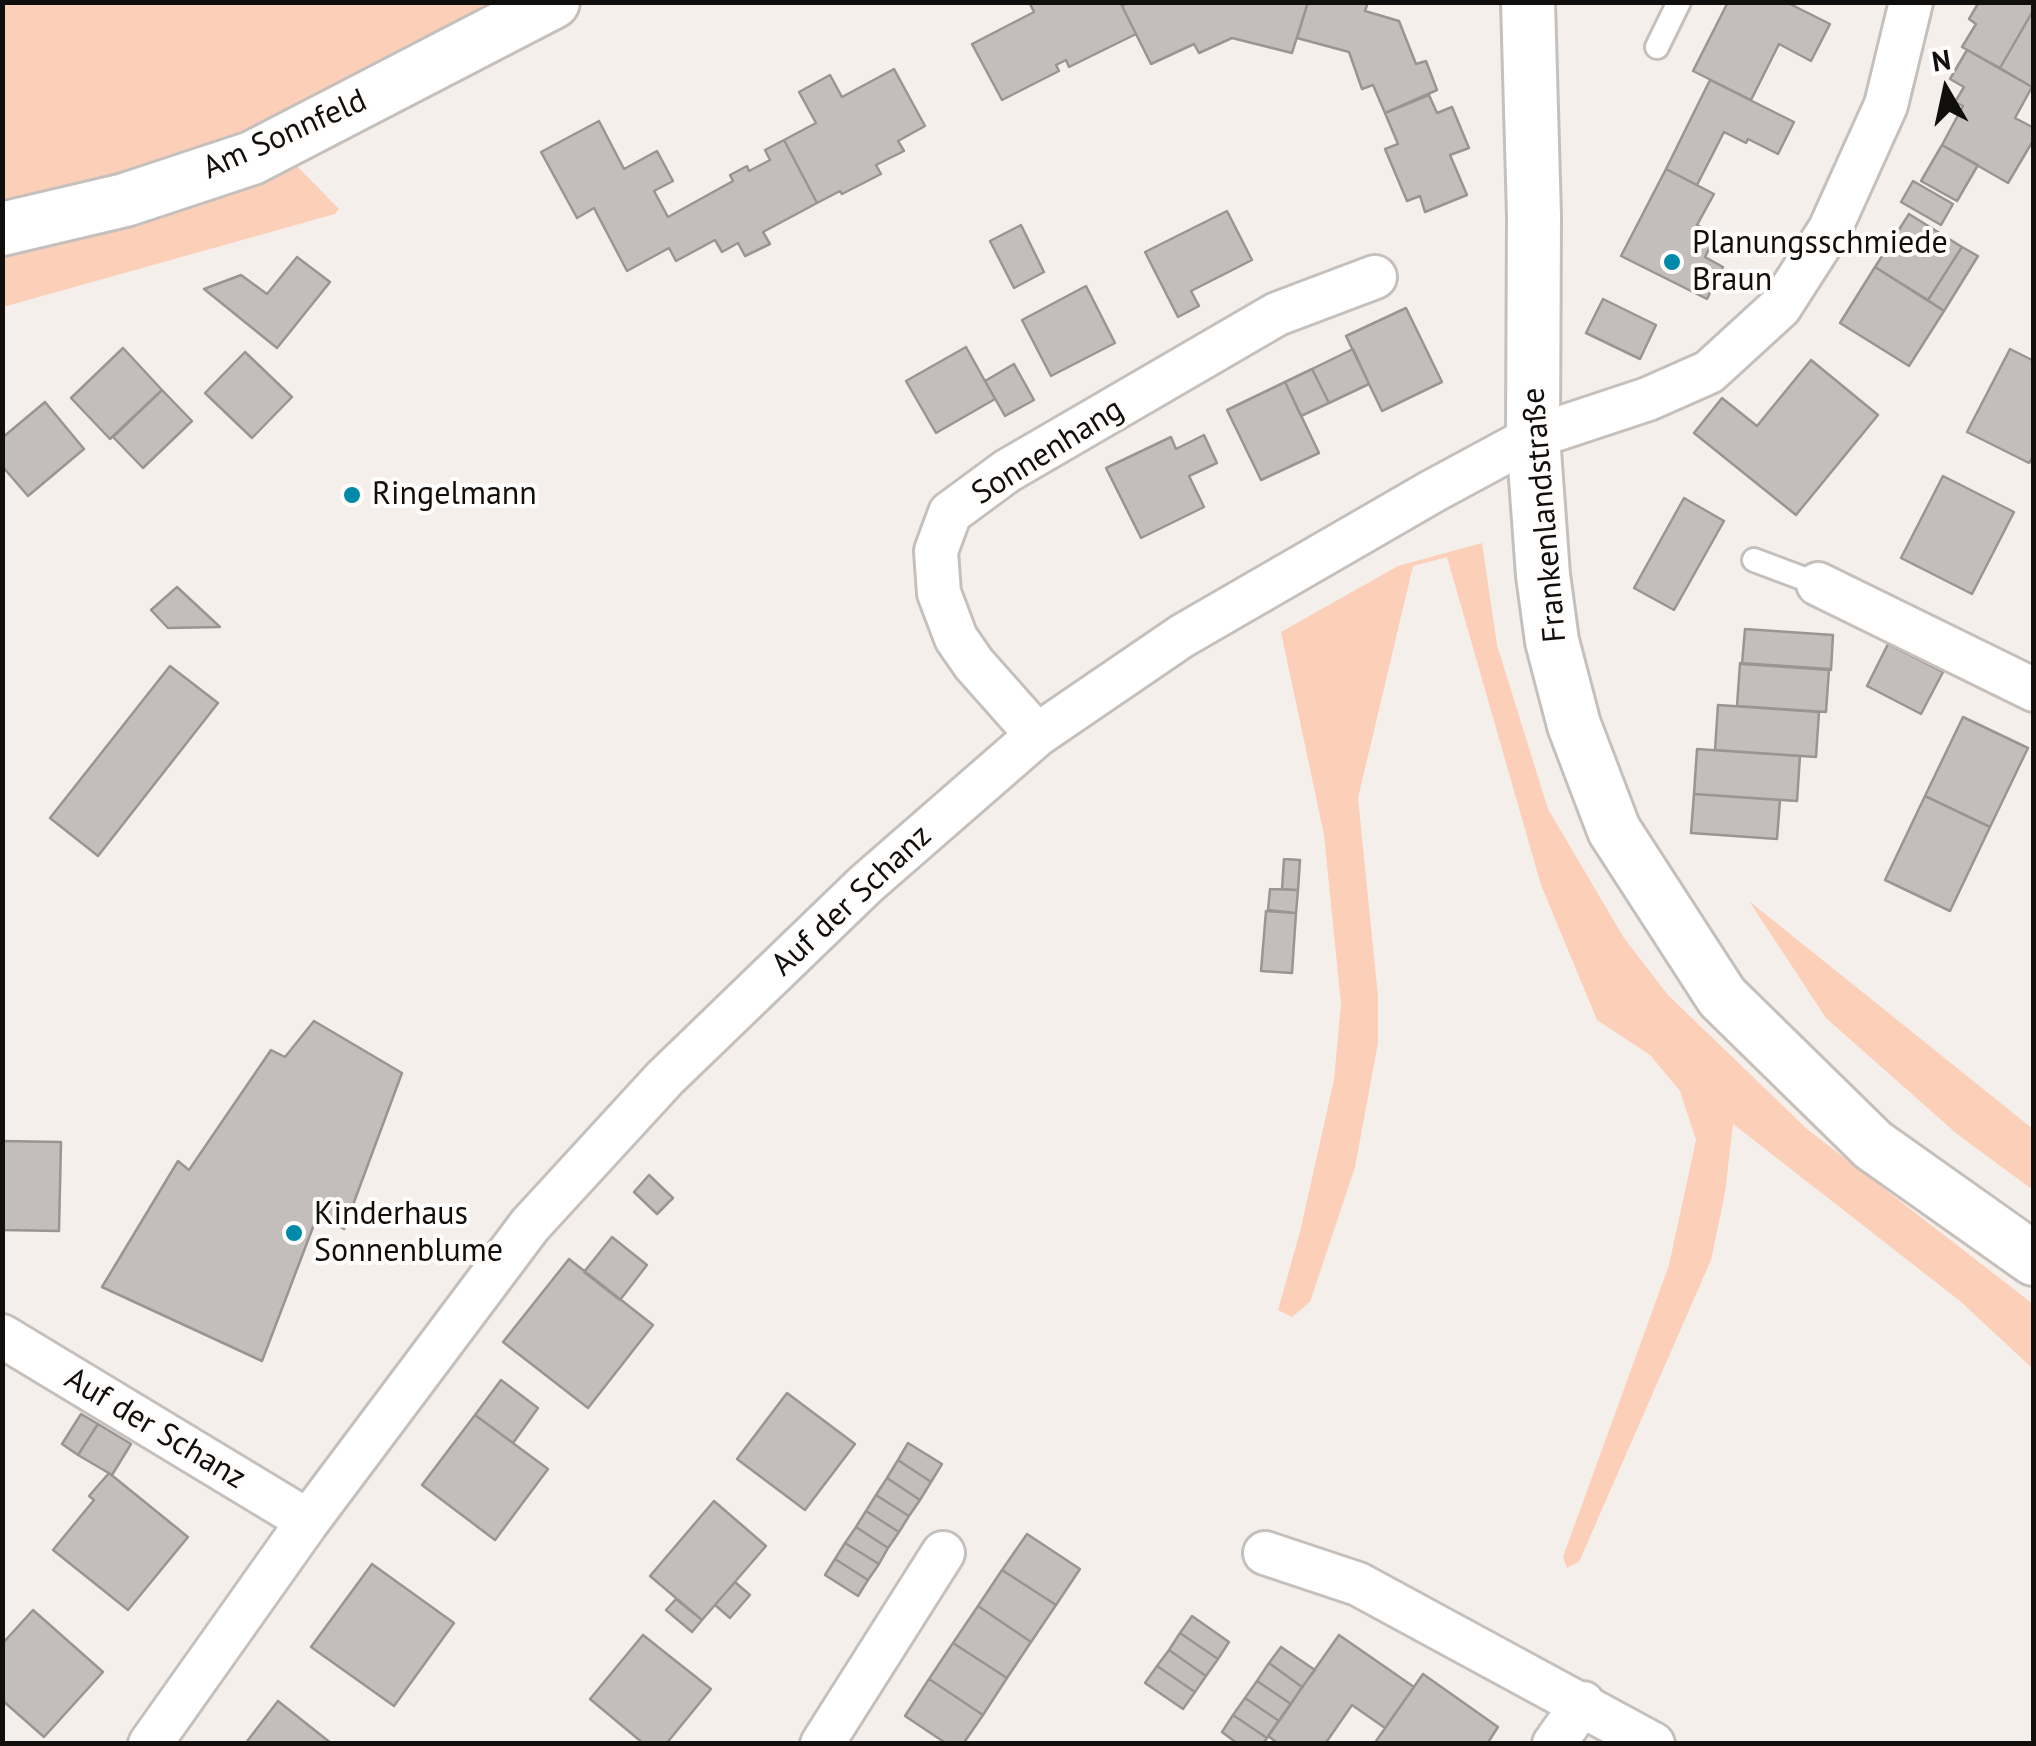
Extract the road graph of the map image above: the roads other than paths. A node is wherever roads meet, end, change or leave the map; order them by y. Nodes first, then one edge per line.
1 (553, 2) edge
2 (1528, 2) edge
3 (1679, 2) edge
4 (1912, 2) edge
5 (1657, 47) dead end
6 (2, 229) edge
7 (1375, 277) dead end
8 (1533, 437) junction
9 (1754, 560) dead end
10 (1818, 584) joint
11 (2034, 690) edge
12 (1038, 736) junction
13 (2034, 1259) edge
14 (2, 1336) edge
15 (308, 1521) junction
16 (943, 1553) dead end
17 (1265, 1553) dead end
18 (1583, 1704) junction
19 (150, 1744) edge
20 (822, 1744) edge
21 (1554, 1744) edge
22 (1654, 1744) edge

1 - 6 street, Am Sonnfeld
2 - 8 street, Frankenlandstraße
3 - 5 lane
4 - 8 street, Auf der Schanz
7 - 12 street, Sonnenhang
8 - 12 street, Auf der Schanz
8 - 13 street, Frankenlandstraße
9 - 10 lane
10 - 11 street
12 - 15 street, Auf der Schanz
14 - 15 street, Auf der Schanz
15 - 19 street, Auf der Schanz
16 - 20 street
17 - 18 street
18 - 21 street
18 - 22 street

